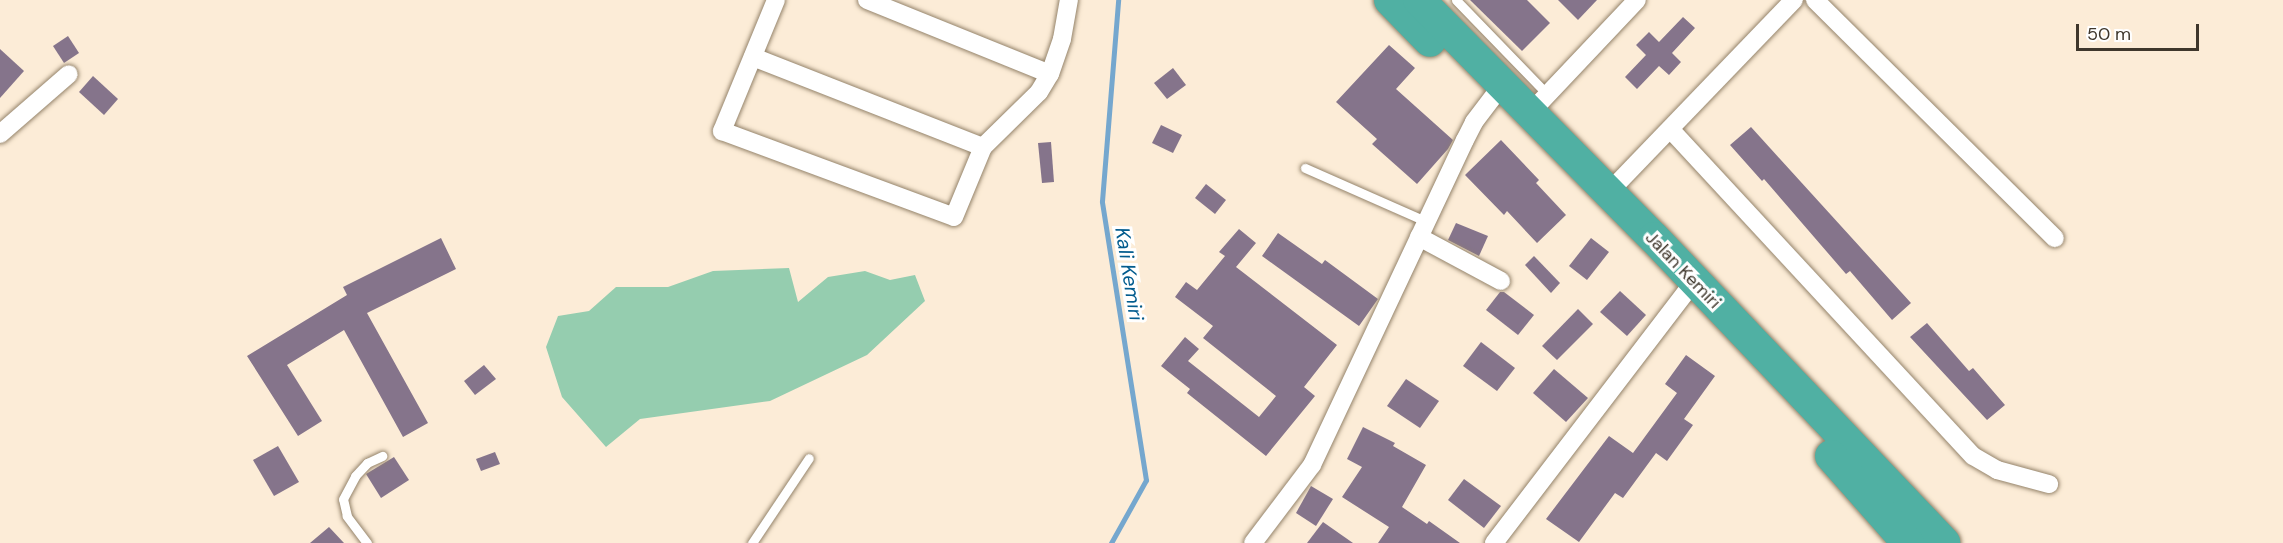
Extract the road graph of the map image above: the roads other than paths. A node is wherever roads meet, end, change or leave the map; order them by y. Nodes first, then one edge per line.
1 (776, 0) edge
2 (867, 0) edge
3 (1069, 0) edge
4 (1390, 0) edge
5 (1419, 0) edge
6 (1456, 0) edge
7 (1637, 0) edge
8 (1794, 0) edge
9 (1815, 0) edge
10 (753, 57) junction
11 (69, 74) dead end
12 (1050, 74) junction
13 (1496, 92) junction
14 (1539, 103) junction
15 (1671, 130) junction
16 (0, 134) edge
17 (983, 147) junction
18 (1305, 168) dead end
19 (1608, 193) junction
20 (1422, 229) junction
21 (2055, 238) dead end
22 (1501, 281) dead end
23 (1688, 289) junction
24 (382, 456) dead end
25 (809, 458) dead end
26 (2049, 484) dead end
27 (367, 543) edge
28 (752, 543) edge
29 (1252, 543) edge
30 (1494, 543) edge
31 (1908, 543) edge
32 (1944, 543) edge

1 - 10 street
2 - 12 street
3 - 12 street
4 - 13 highway, Jalan Kemiri
5 - 13 highway, Jalan Kemiri
6 - 14 lane
7 - 14 street
8 - 15 street
9 - 21 street
10 - 17 street
10 - 17 street
11 - 16 street
12 - 17 street
13 - 14 highway, Jalan Kemiri
13 - 20 street
13 - 23 highway, Jalan Kemiri
14 - 19 highway, Jalan Kemiri
15 - 19 street
15 - 26 street
18 - 20 lane
19 - 23 highway, Jalan Kemiri
20 - 22 street
20 - 29 street
23 - 30 street
23 - 31 highway, Jalan Kemiri
23 - 32 highway, Jalan Kemiri
24 - 27 lane
25 - 28 lane

